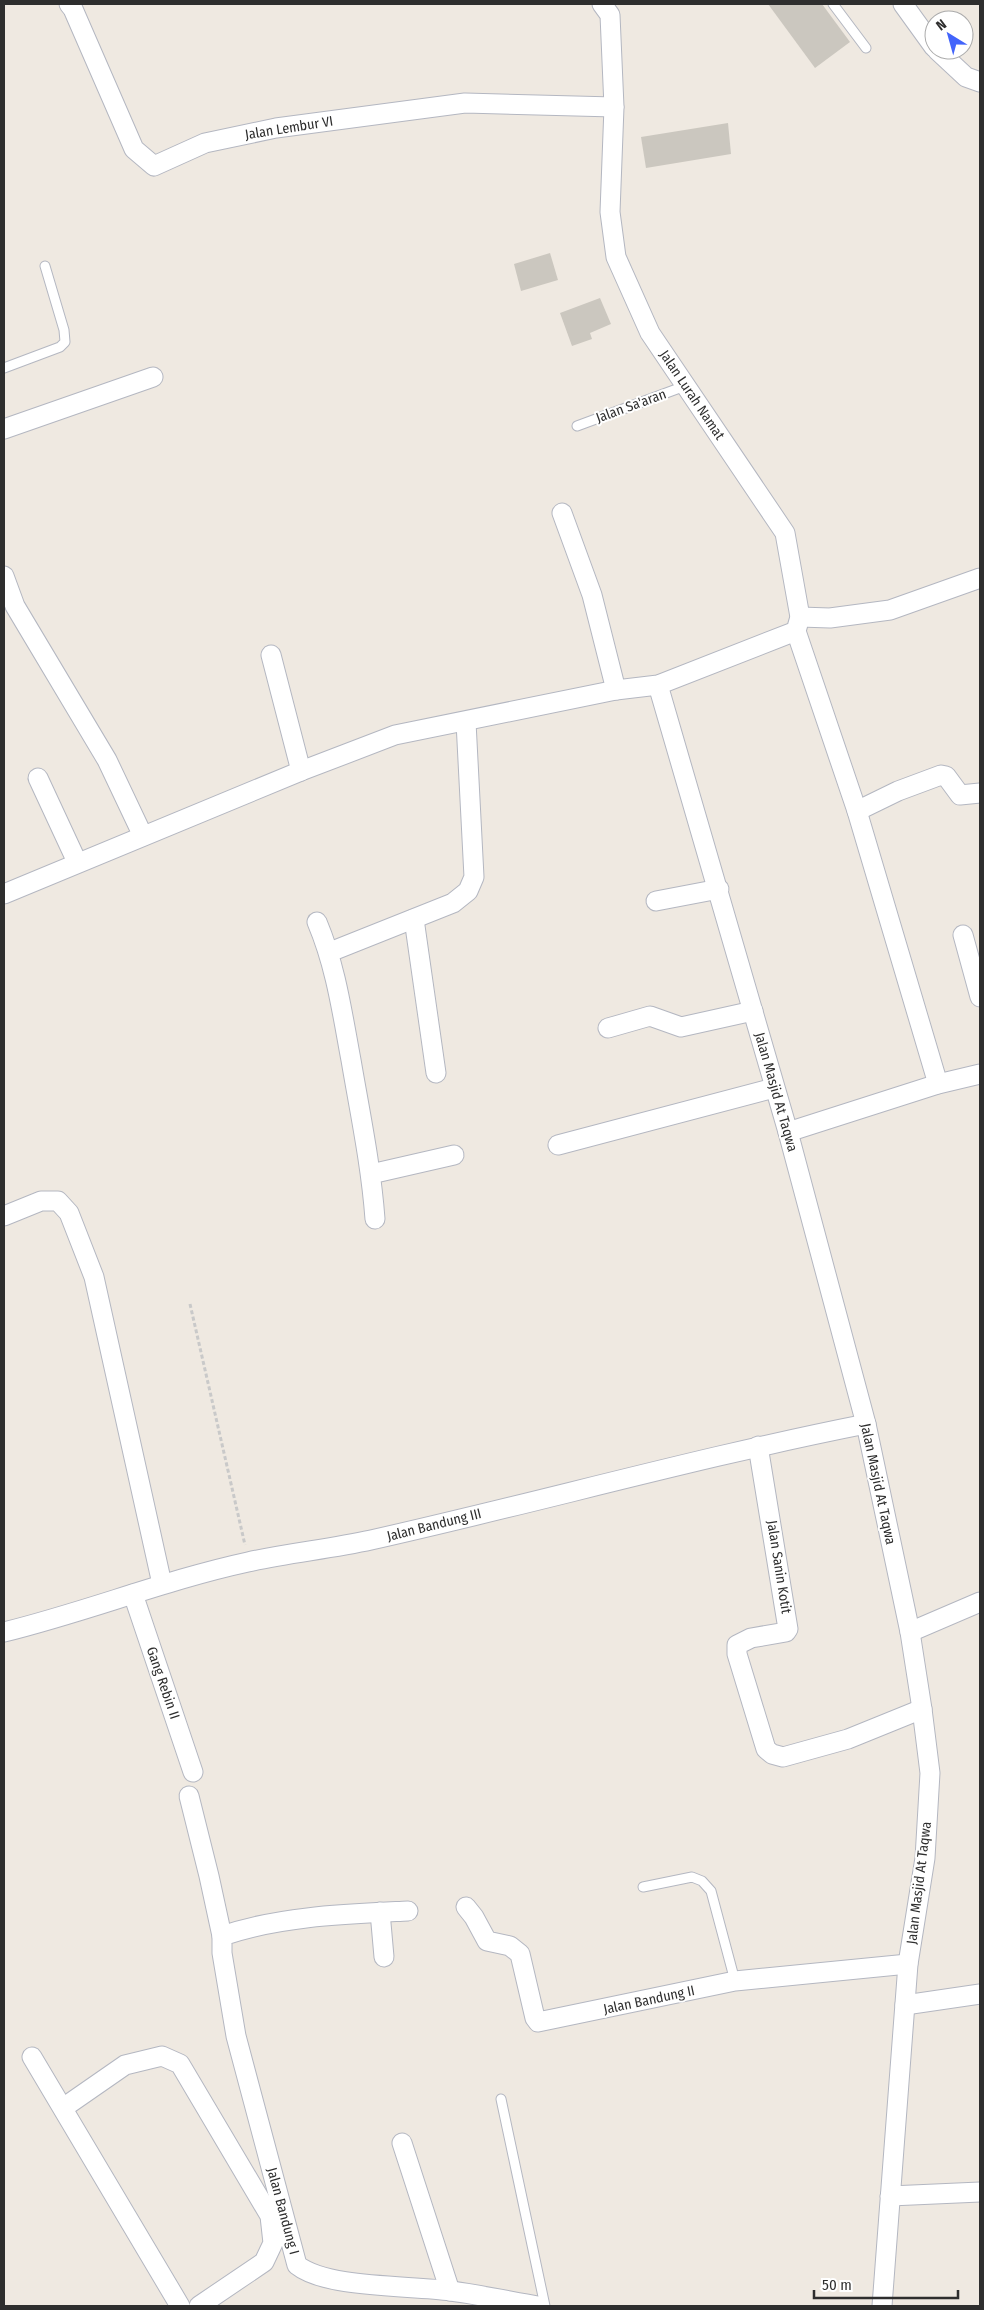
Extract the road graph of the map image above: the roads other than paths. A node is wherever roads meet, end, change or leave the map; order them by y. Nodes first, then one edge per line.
1 (69, 4) edge
2 (602, 4) edge
3 (833, 4) edge
4 (903, 4) edge
5 (924, 33) edge
6 (866, 48) dead end
7 (948, 60) edge
8 (980, 82) edge
9 (614, 107) junction
10 (45, 266) dead end
11 (4, 368) edge
12 (152, 377) dead end
13 (685, 386) junction
14 (577, 426) dead end
15 (4, 430) edge
16 (562, 513) dead end
17 (4, 576) edge
18 (980, 578) edge
19 (798, 624) junction
20 (271, 655) dead end
21 (658, 685) junction
22 (616, 690) junction
23 (466, 722) junction
24 (301, 771) junction
25 (38, 778) dead end
26 (980, 793) edge
27 (857, 810) junction
28 (143, 836) junction
29 (77, 862) junction
30 (719, 889) junction
31 (4, 894) edge
32 (656, 901) dead end
33 (414, 919) junction
34 (317, 922) dead end
35 (963, 936) dead end
36 (330, 952) junction
37 (980, 997) edge
38 (753, 1011) junction
39 (608, 1028) dead end
40 (436, 1073) dead end
41 (980, 1074) edge
42 (938, 1084) junction
43 (774, 1088) junction
44 (788, 1132) junction
45 (558, 1144) dead end
46 (454, 1155) dead end
47 (372, 1174) junction
48 (4, 1216) edge
49 (375, 1219) dead end
50 (866, 1424) junction
51 (758, 1446) junction
52 (162, 1584) junction
53 (133, 1594) junction
54 (980, 1602) edge
55 (4, 1632) edge
56 (910, 1632) junction
57 (922, 1709) junction
58 (193, 1772) dead end
59 (189, 1796) dead end
60 (643, 1887) dead end
61 (466, 1907) dead end
62 (408, 1911) dead end
63 (380, 1912) junction
64 (222, 1936) junction
65 (384, 1956) dead end
66 (908, 1964) junction
67 (736, 1981) junction
68 (980, 1994) edge
69 (905, 2005) junction
70 (32, 2057) dead end
71 (501, 2099) dead end
72 (63, 2108) junction
73 (402, 2143) dead end
74 (980, 2192) edge
75 (890, 2196) junction
76 (450, 2291) junction
77 (180, 2306) edge
78 (199, 2306) edge
79 (538, 2306) edge
80 (545, 2306) edge
81 (882, 2306) edge

1 - 9 street, Jalan Lembur VI
2 - 9 street, Jalan Lurah Namat
3 - 6 lane
4 - 5 street
7 - 8 street
9 - 13 street, Jalan Lurah Namat
10 - 11 lane
12 - 15 street
13 - 14 lane, Jalan Sa'aran
13 - 19 street, Jalan Lurah Namat
16 - 22 street
17 - 28 street
18 - 19 street
19 - 21 street
19 - 27 street, Jalan Lurah Namat
20 - 24 street
21 - 22 street
21 - 30 street, Jalan Masjid At Taqwa
22 - 23 street
23 - 24 street
23 - 33 street
24 - 28 street
25 - 29 street
26 - 27 street
27 - 42 street, Jalan Lurah Namat
28 - 29 street
29 - 31 street
30 - 32 street
30 - 38 street, Jalan Masjid At Taqwa
33 - 36 street
33 - 40 street
34 - 36 street
35 - 37 street
36 - 47 street
38 - 39 street
38 - 43 street, Jalan Masjid At Taqwa
41 - 42 street
42 - 44 street
43 - 44 street, Jalan Masjid At Taqwa
43 - 45 street
44 - 50 street, Jalan Masjid At Taqwa
46 - 47 street
47 - 49 street
48 - 52 street
50 - 51 street, Jalan Bandung III
50 - 56 street, Jalan Masjid At Taqwa
51 - 52 street, Jalan Bandung III
51 - 57 street, Jalan Sanin Kotit
52 - 53 street, Jalan Bandung III
53 - 55 street, Jalan Bandung III
53 - 58 street, Gang Rebin II
54 - 56 street
56 - 57 street, Jalan Masjid At Taqwa
57 - 66 street, Jalan Masjid At Taqwa
59 - 64 street
60 - 67 lane
61 - 67 street, Jalan Bandung II
62 - 63 street
63 - 64 street
63 - 65 street
64 - 76 street, Jalan Bandung I
66 - 67 street, Jalan Bandung II
66 - 69 street, Jalan Masjid At Taqwa
68 - 69 street
69 - 75 street, Jalan Masjid At Taqwa
70 - 72 street
71 - 80 lane
72 - 77 street
72 - 78 street
73 - 76 street
74 - 75 street
75 - 81 street, Jalan Masjid At Taqwa
76 - 79 street, Jalan Bandung I

